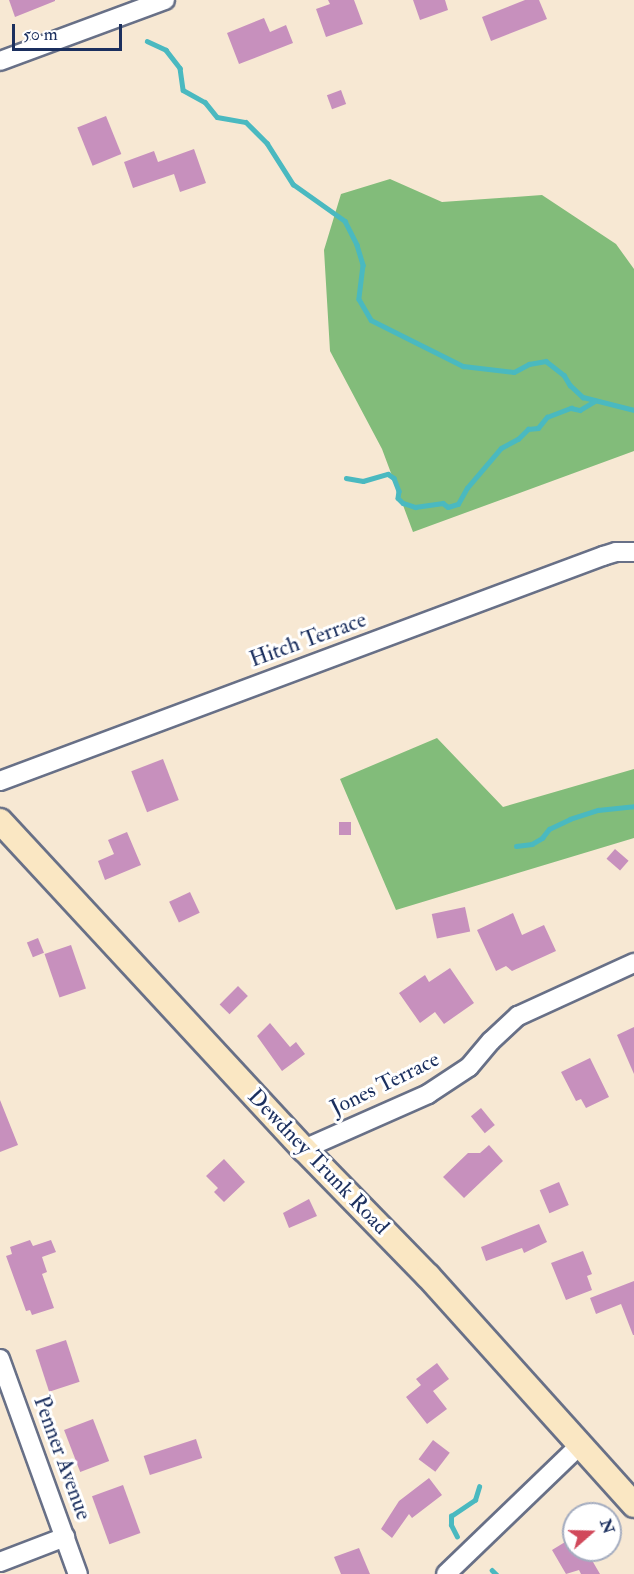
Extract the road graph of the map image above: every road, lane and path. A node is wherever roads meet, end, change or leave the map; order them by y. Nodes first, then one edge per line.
1 (165, 0) edge
2 (0, 61) edge
3 (634, 552) edge
4 (0, 781) edge
5 (0, 821) edge
6 (634, 963) edge
7 (304, 1149) junction
8 (0, 1359) edge
9 (580, 1445) junction
10 (634, 1505) edge
11 (65, 1536) junction
12 (0, 1562) edge
13 (78, 1574) edge
14 (446, 1574) edge

1 - 2 street
3 - 4 street, Hitch Terrace
5 - 7 main road, Dewdney Trunk Road
6 - 7 street, Jones Terrace
7 - 9 main road, Dewdney Trunk Road
8 - 11 street, Penner Avenue
9 - 10 main road, Dewdney Trunk Road
9 - 14 street
11 - 12 street
11 - 13 street, Penner Avenue

